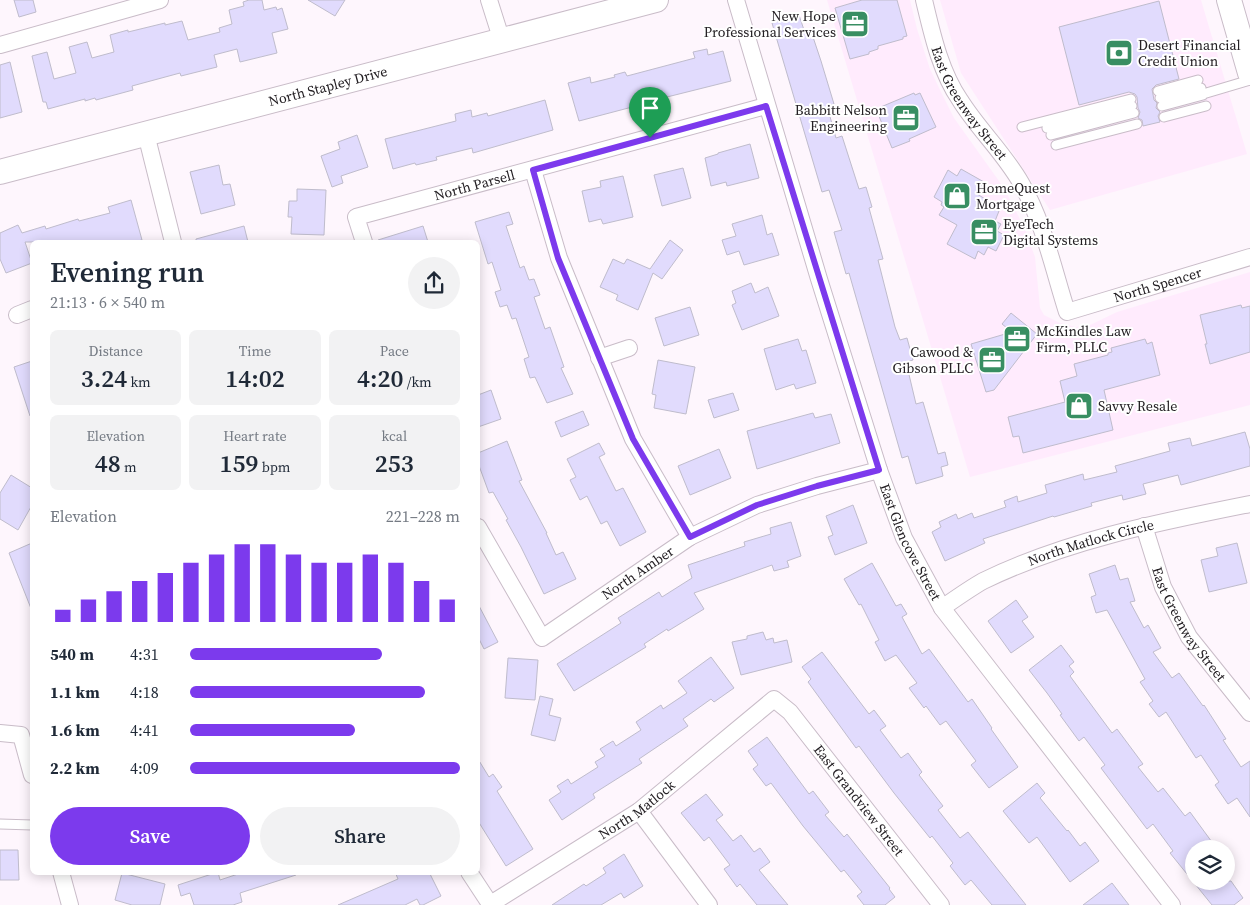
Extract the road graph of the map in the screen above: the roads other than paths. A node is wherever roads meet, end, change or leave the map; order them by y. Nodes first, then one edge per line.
1 (160, 0) edge
2 (489, 0) edge
3 (656, 0) edge
4 (736, 0) edge
5 (924, 0) edge
6 (1228, 0) edge
7 (502, 41) junction
8 (0, 45) edge
9 (1250, 73) edge
10 (1250, 80) edge
11 (1201, 89) junction
12 (766, 106) junction
13 (1206, 106) dead end
14 (1164, 117) dead end
15 (1137, 124) dead end
16 (1022, 127) dead end
17 (1049, 132) dead end
18 (146, 134) junction
19 (1056, 145) dead end
20 (533, 170) junction
21 (0, 172) edge
22 (172, 240) edge
23 (363, 240) edge
24 (1250, 257) edge
25 (30, 310) edge
26 (1067, 312) joint
27 (17, 315) dead end
28 (629, 348) dead end
29 (599, 358) junction
30 (879, 470) junction
31 (1250, 504) edge
32 (1144, 526) junction
33 (480, 530) edge
34 (690, 537) junction
35 (942, 608) junction
36 (774, 700) joint
37 (1250, 713) edge
38 (0, 733) edge
39 (30, 768) edge
40 (639, 811) junction
41 (0, 824) edge
42 (30, 824) edge
43 (62, 875) edge
44 (471, 875) edge
45 (70, 905) edge
46 (489, 905) edge
47 (709, 905) edge
48 (941, 905) edge
49 (1172, 905) edge

1 - 8 street
2 - 7 street
3 - 7 main road, North Stapley Drive
4 - 12 street, East Glencove Street
5 - 26 street, East Greenway Street
6 - 9 main road
7 - 18 main road, North Stapley Drive
10 - 11 lane
11 - 11 lane
12 - 20 street, North Parsell
12 - 30 street, East Glencove Street
13 - 14 lane
15 - 19 lane
16 - 17 lane
18 - 21 main road, North Stapley Drive
18 - 22 street
20 - 23 street, North Parsell
20 - 29 street
24 - 26 street, North Spencer
25 - 27 street
28 - 29 street
29 - 34 street
30 - 34 street, North Amber
30 - 35 street, East Glencove Street
31 - 32 street, North Matlock Circle
32 - 35 street, North Matlock Circle
32 - 37 street, East Greenway Street
33 - 34 street, North Amber
35 - 49 street, East Glencove Street
36 - 40 street, North Matlock
36 - 48 street, East Grandview Street
38 - 39 street
40 - 46 street, North Matlock
40 - 47 street
41 - 42 lane
43 - 45 street
44 - 46 street

